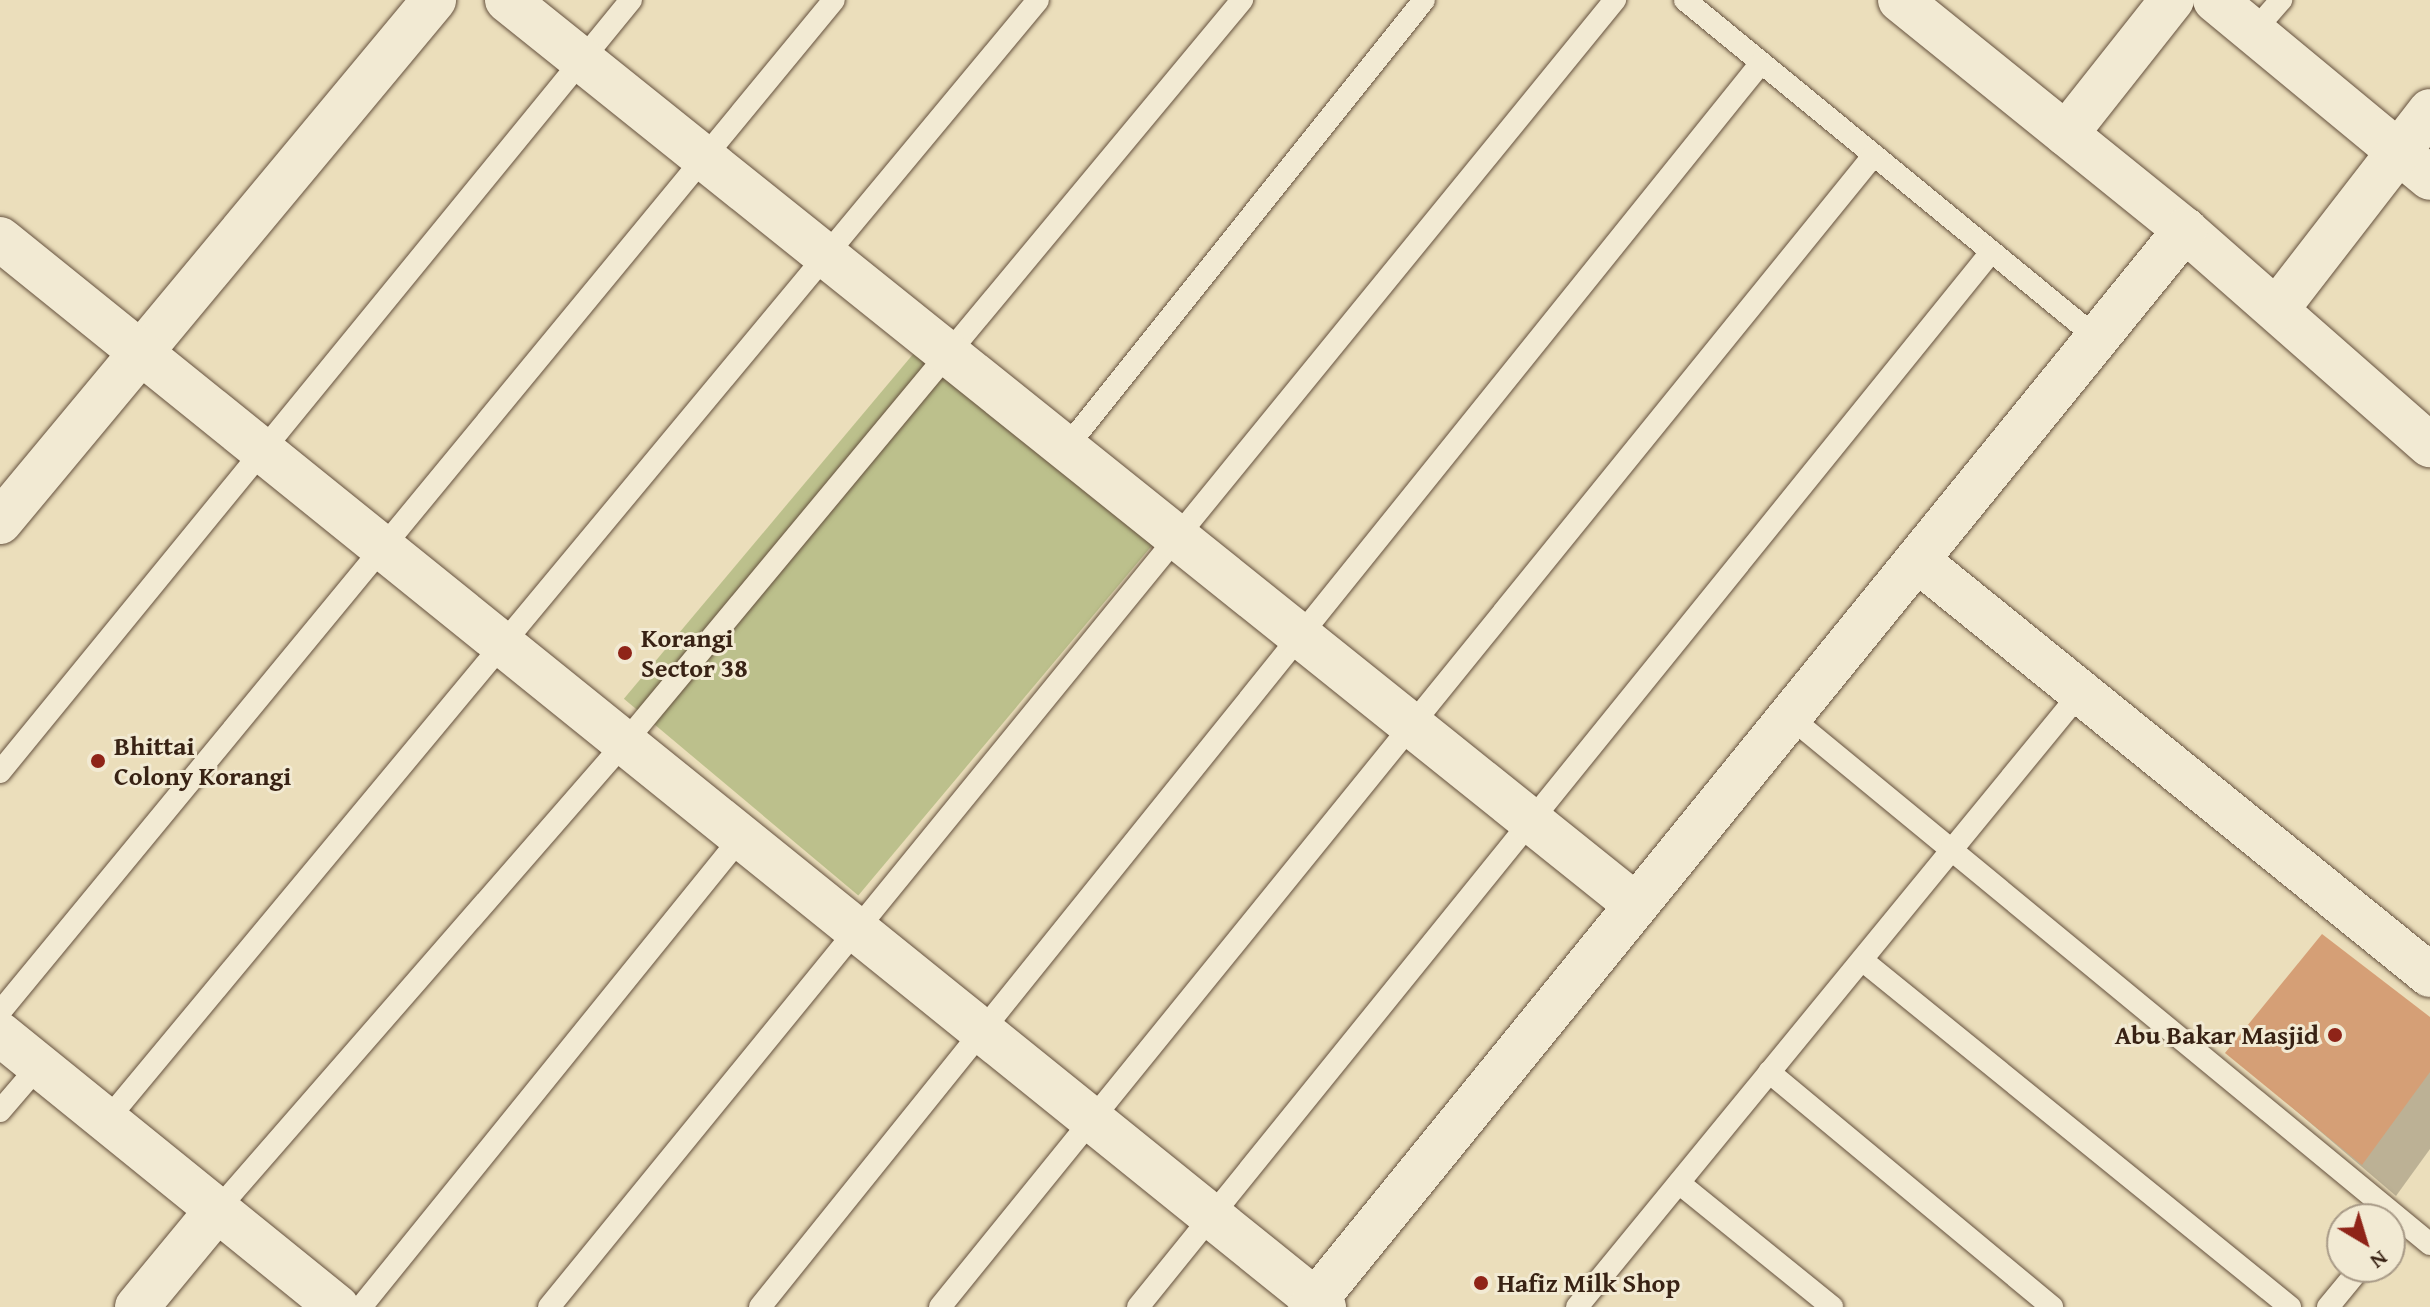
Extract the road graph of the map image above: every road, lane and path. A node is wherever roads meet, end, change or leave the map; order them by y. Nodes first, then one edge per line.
1 (434, 0) edge
2 (507, 0) edge
3 (631, 0) edge
4 (834, 0) edge
5 (1038, 0) edge
6 (1242, 0) edge
7 (1424, 0) edge
8 (1615, 0) edge
9 (1685, 0) edge
10 (1900, 0) edge
11 (2172, 0) edge
12 (2215, 0) edge
13 (2267, 16) edge
14 (582, 60) junction
15 (1761, 63) junction
16 (2430, 111) edge
17 (2066, 134) junction
18 (2395, 151) junction
19 (1874, 155) junction
20 (704, 158) junction
21 (2430, 178) edge
22 (2185, 230) junction
23 (0, 239) edge
24 (1991, 252) junction
25 (826, 256) junction
26 (2277, 309) junction
27 (2097, 338) junction
28 (142, 351) junction
29 (948, 354) junction
30 (2430, 445) edge
31 (1066, 448) junction
32 (264, 449) junction
33 (0, 522) edge
34 (1177, 537) junction
35 (384, 546) junction
36 (1917, 560) junction
37 (1300, 636) junction
38 (504, 643) junction
39 (2081, 692) junction
40 (1790, 717) junction
41 (1412, 725) junction
42 (626, 741) junction
43 (0, 772) edge
44 (1531, 821) junction
45 (743, 835) junction
46 (1952, 850) junction
47 (1636, 905) junction
48 (858, 929) junction
49 (2424, 959) edge
50 (1862, 960) junction
51 (0, 1012) edge
52 (983, 1030) junction
53 (0, 1034) edge
54 (37, 1068) junction
55 (1769, 1072) junction
56 (0, 1111) edge
57 (1092, 1119) junction
58 (107, 1120) junction
59 (1679, 1183) junction
60 (2368, 1203) edge
61 (218, 1209) junction
62 (1211, 1216) junction
63 (2406, 1232) edge
64 (2430, 1244) edge
65 (2348, 1283) edge
66 (1317, 1305) edge
67 (137, 1307) edge
68 (337, 1307) edge
69 (361, 1307) edge
70 (549, 1307) edge
71 (760, 1307) edge
72 (940, 1307) edge
73 (1138, 1307) edge
74 (1577, 1307) edge
75 (1832, 1307) edge
76 (2052, 1307) edge
77 (2290, 1307) edge
78 (2328, 1307) edge

1 - 28 street
2 - 14 street
3 - 14 lane
4 - 20 lane
5 - 25 lane
6 - 29 lane
7 - 31 lane
8 - 34 lane
9 - 15 lane
10 - 17 street
11 - 17 street
12 - 13 street
13 - 18 street
14 - 20 street
14 - 32 lane
15 - 19 lane
15 - 37 lane
16 - 18 street
17 - 22 street
18 - 21 street
18 - 26 street
19 - 24 lane
19 - 41 lane
20 - 25 street
20 - 35 lane
22 - 26 street
22 - 27 street
23 - 28 street
24 - 27 lane
24 - 44 lane
25 - 29 street
25 - 38 lane
26 - 30 street
27 - 36 street
28 - 32 street
28 - 33 street
29 - 31 street
29 - 42 lane
31 - 34 street
32 - 35 street
32 - 43 lane
34 - 37 street
34 - 48 lane
35 - 38 street
35 - 51 lane
36 - 39 street
36 - 40 street
37 - 41 street
37 - 52 lane
38 - 42 street
38 - 58 lane
39 - 46 lane
39 - 49 street
40 - 46 lane
40 - 47 street
41 - 44 street
41 - 57 lane
42 - 45 street
42 - 61 lane
44 - 47 street
44 - 62 lane
45 - 48 street
45 - 69 lane
46 - 50 lane
46 - 60 lane
47 - 66 street
48 - 52 street
48 - 70 lane
50 - 55 lane
50 - 77 lane
52 - 57 street
52 - 71 lane
53 - 54 street
54 - 56 lane
54 - 58 street
55 - 59 lane
55 - 76 lane
57 - 62 street
57 - 72 lane
58 - 61 street
59 - 74 lane
59 - 75 lane
61 - 67 street
61 - 68 street
62 - 66 street
62 - 73 lane
63 - 64 lane
65 - 78 lane

